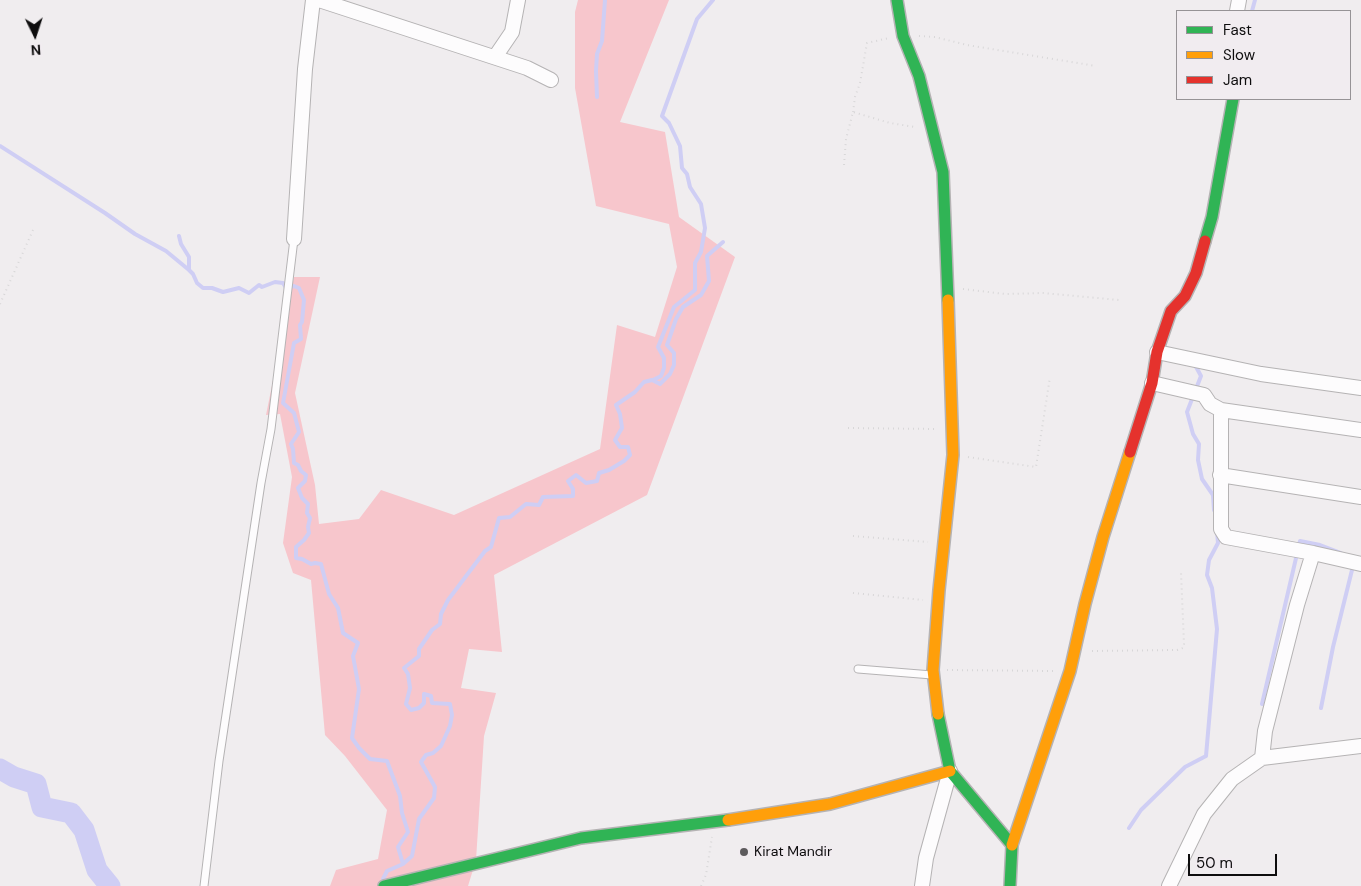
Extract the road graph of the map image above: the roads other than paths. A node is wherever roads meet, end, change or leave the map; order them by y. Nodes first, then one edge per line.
1 (313, 0) edge
2 (319, 0) edge
3 (518, 0) edge
4 (897, 0) edge
5 (495, 57) junction
6 (551, 80) dead end
7 (1233, 100) edge
8 (294, 239) joint
9 (1157, 352) junction
10 (1152, 383) junction
11 (1361, 388) edge
12 (1221, 410) junction
13 (1361, 430) edge
14 (1220, 475) junction
15 (1361, 497) edge
16 (1313, 553) junction
17 (1361, 564) edge
18 (858, 669) dead end
19 (933, 672) junction
20 (1361, 746) edge
21 (1262, 758) junction
22 (950, 771) junction
23 (1012, 845) junction
24 (204, 886) edge
25 (384, 886) edge
26 (922, 886) edge
27 (1010, 886) edge
28 (1169, 886) edge

1 - 8 street
2 - 5 street
3 - 5 street
4 - 19 street
5 - 6 street
7 - 9 street
8 - 24 lane
9 - 10 street
9 - 11 street
10 - 12 street
10 - 23 street
12 - 13 street
12 - 14 street
14 - 15 street
14 - 16 street
16 - 17 street
16 - 21 street
18 - 19 lane
19 - 22 street
20 - 21 street
21 - 28 street
22 - 23 street
22 - 25 street
22 - 26 street
23 - 27 street

